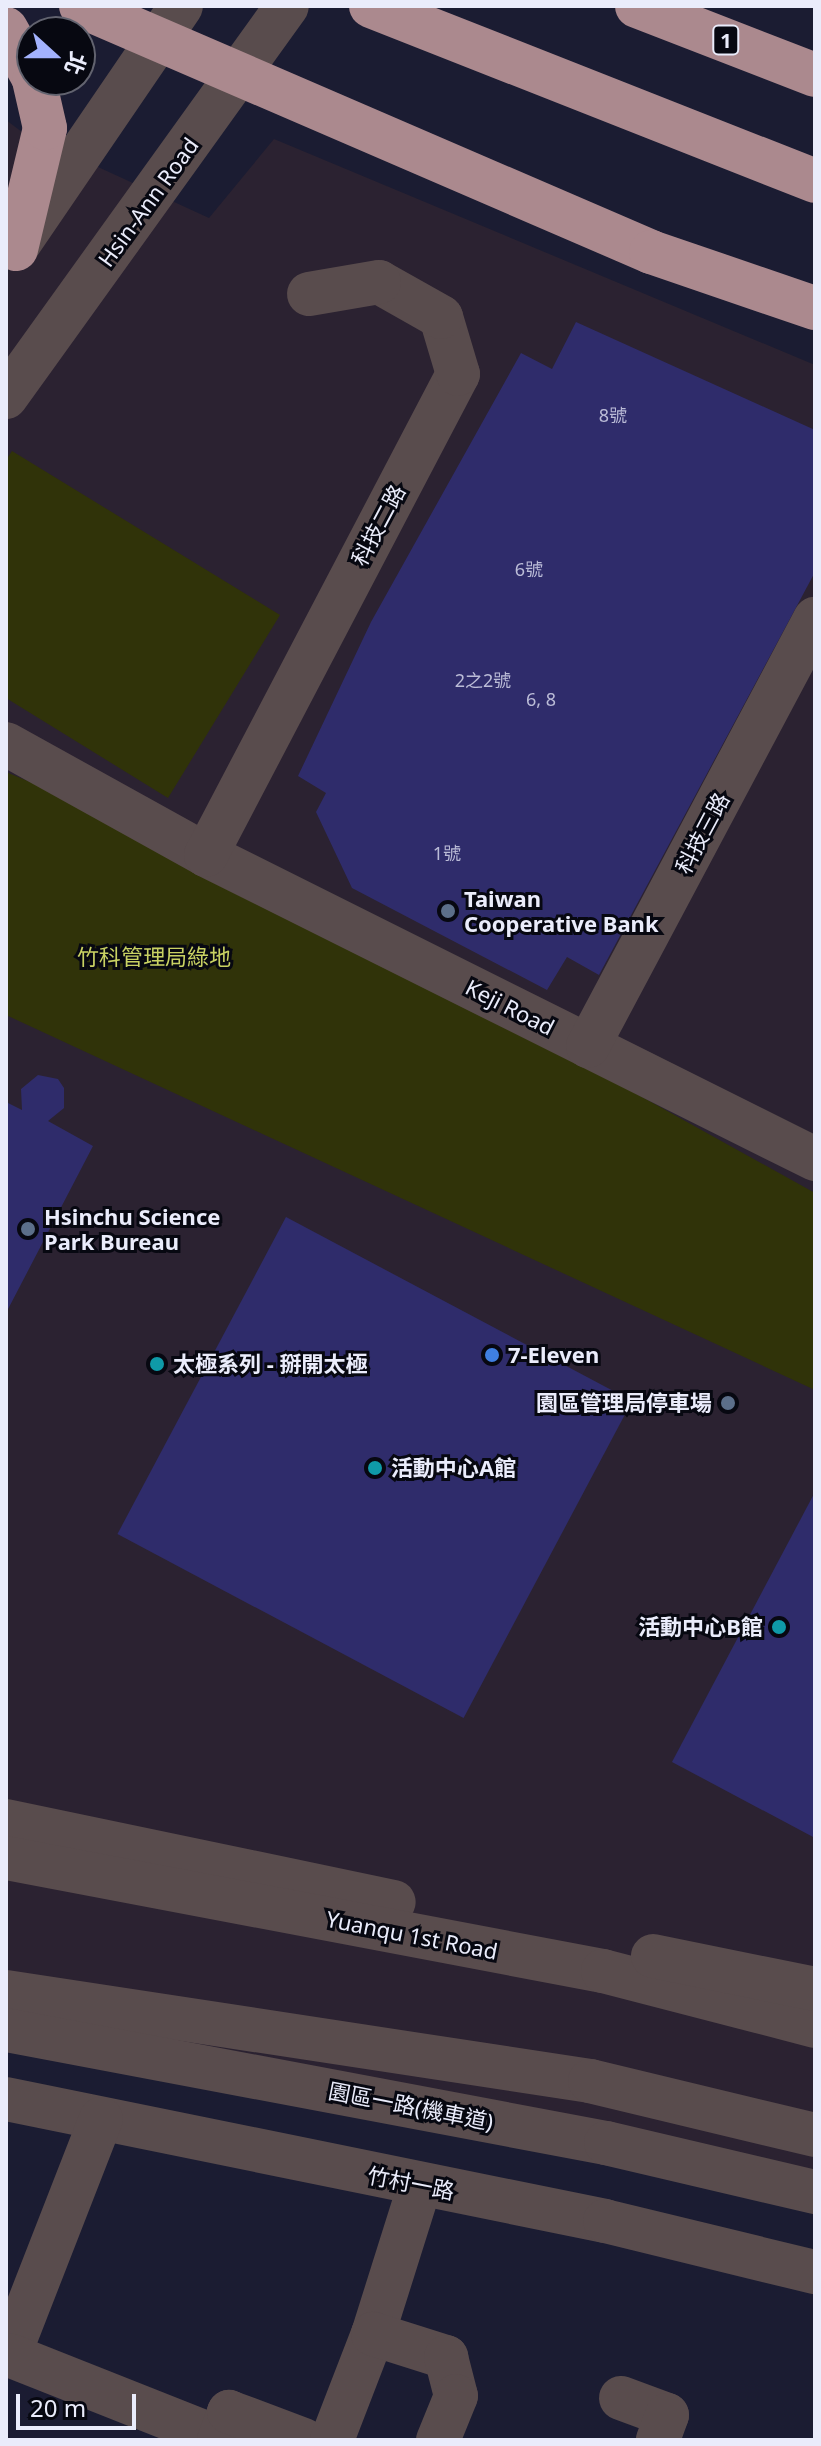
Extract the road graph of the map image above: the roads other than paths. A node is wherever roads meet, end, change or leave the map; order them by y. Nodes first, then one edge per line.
1 (81, 6) edge
2 (287, 6) edge
3 (371, 6) edge
4 (637, 6) edge
5 (170, 23) edge
6 (6, 29) edge
7 (16, 47) edge
8 (242, 74) junction
9 (815, 75) edge
10 (37, 96) edge
11 (6, 170) edge
12 (815, 181) edge
13 (11, 256) edge
14 (309, 294) dead end
15 (815, 308) edge
16 (6, 397) edge
17 (815, 619) edge
18 (6, 744) edge
19 (6, 772) edge
20 (206, 855) junction
21 (588, 1046) junction
22 (815, 1159) edge
23 (6, 1821) edge
24 (6, 1858) edge
25 (815, 1989) edge
26 (6, 1992) edge
27 (815, 2026) edge
28 (6, 2030) edge
29 (6, 2099) edge
30 (101, 2119) junction
31 (815, 2135) edge
32 (420, 2185) junction
33 (815, 2192) edge
34 (815, 2272) edge
35 (373, 2334) junction
36 (621, 2398) dead end
37 (219, 2439) edge
38 (304, 2440) edge
39 (332, 2440) edge
40 (438, 2440) edge
41 (658, 2440) edge

1 - 5 highway
2 - 8 street, Hsin-Ann Road
3 - 12 highway
4 - 9 highway, 1
5 - 8 highway
5 - 13 street
6 - 7 highway
8 - 15 highway
8 - 16 street, Hsin-Ann Road
10 - 13 highway
11 - 13 street
14 - 20 street, 科技二路
17 - 21 street, 科技三路
18 - 20 street, Keji Road
19 - 20 street, Keji Road
20 - 21 street, Keji Road
21 - 22 street, Keji Road
23 - 25 street, Yuanqu 1st Road
24 - 27 street, Yuanqu 1st Road
26 - 31 street
28 - 33 street, 園區一路(機車道)
29 - 30 street, 竹村一路
30 - 32 street, 竹村一路
30 - 37 street
32 - 34 street, 竹村一路
32 - 35 street
35 - 39 street
35 - 40 street
36 - 41 street
37 - 38 street

